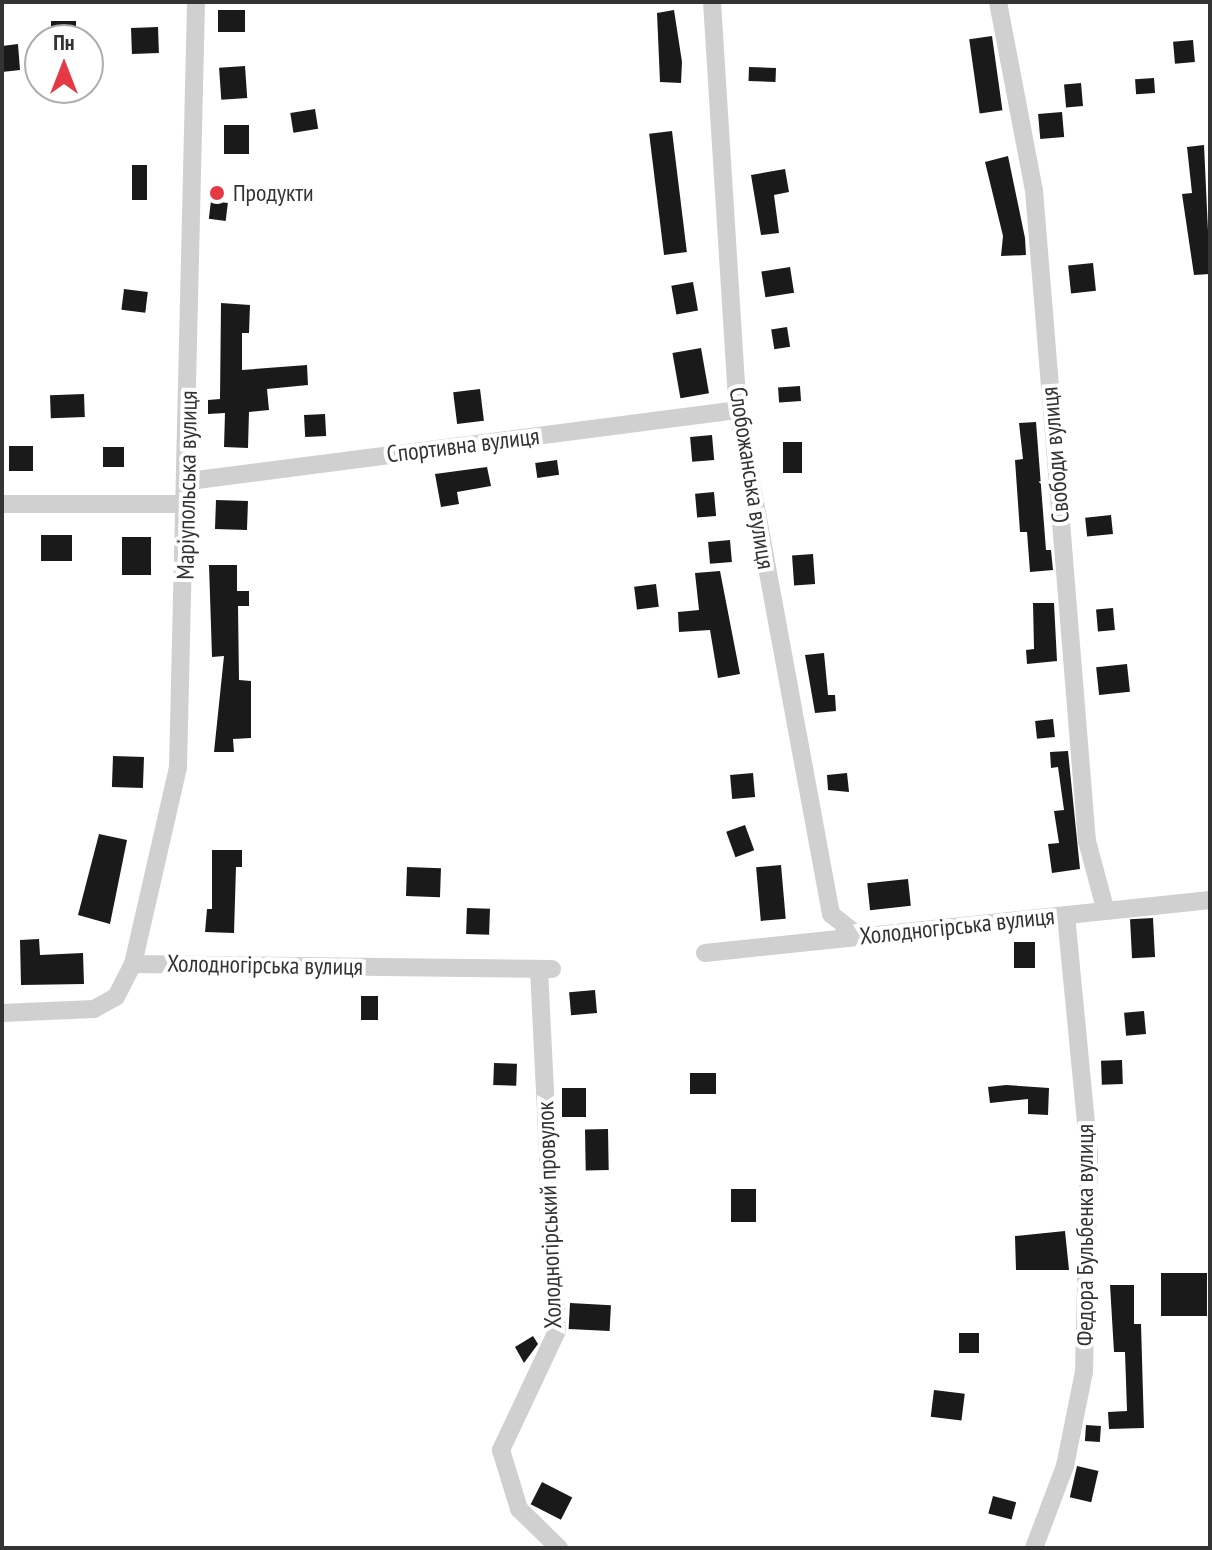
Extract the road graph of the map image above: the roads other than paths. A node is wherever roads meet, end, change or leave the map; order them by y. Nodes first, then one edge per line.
1 (196, 2) edge
2 (712, 2) edge
3 (998, 2) edge
4 (738, 410) junction
5 (189, 481) junction
6 (2, 504) edge
7 (188, 504) junction
8 (1210, 900) edge
9 (1105, 908) junction
10 (1066, 915) junction
11 (858, 936) junction
12 (705, 953) dead end
13 (133, 964) junction
14 (545, 969) joint
15 (2, 1013) edge
16 (559, 1548) edge
17 (1034, 1548) edge

1 - 5 street, Маріупольська вулиця
2 - 4 street, Слобожанська вулиця
3 - 9 street, Свободи вулиця
4 - 5 street, Спортивна вулиця
4 - 11 street, Слобожанська вулиця
5 - 7 street, Маріупольська вулиця
6 - 7 street
7 - 13 street, Маріупольська вулиця
8 - 9 street, Холодногірська вулиця
9 - 10 street, Холодногірська вулиця
10 - 11 street, Холодногірська вулиця
10 - 17 street, Федора Бульбенка вулиця
11 - 12 street, Холодногірська вулиця
13 - 14 street, Холодногірська вулиця
13 - 15 street, Холодногірська вулиця
14 - 16 street, Холодногірський провулок

